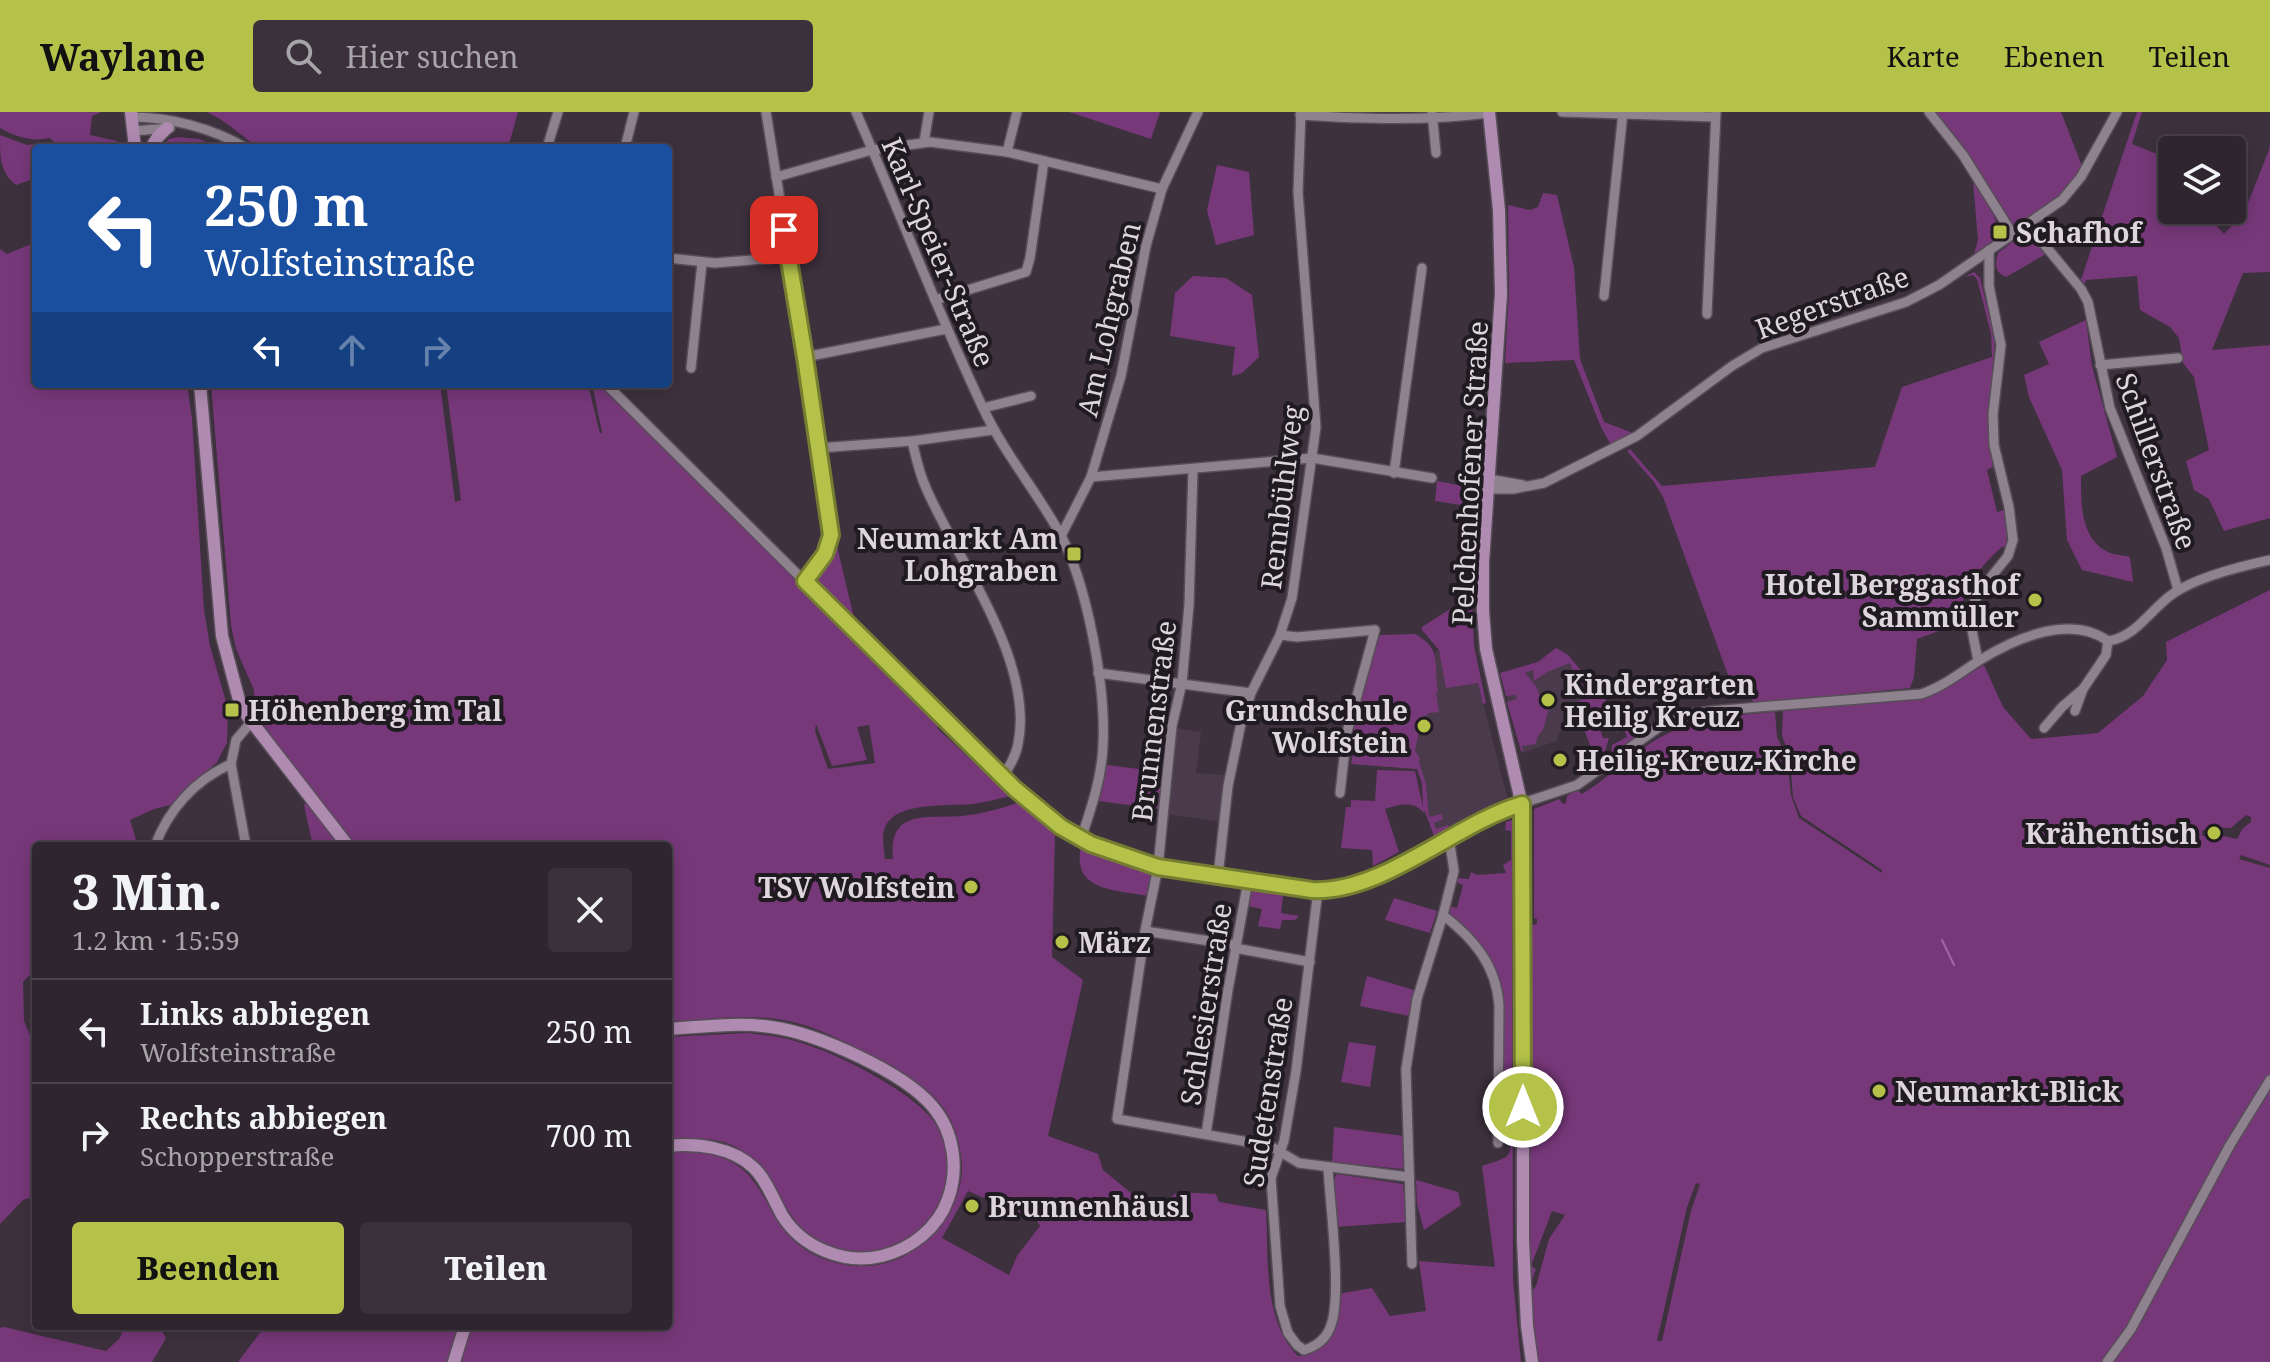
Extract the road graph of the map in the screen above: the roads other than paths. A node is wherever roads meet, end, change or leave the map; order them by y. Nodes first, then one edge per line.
1 (558, 112) edge
2 (634, 112) edge
3 (766, 112) edge
4 (856, 112) edge
5 (929, 112) edge
6 (1017, 112) edge
7 (1198, 112) edge
8 (1489, 112) edge
9 (1562, 112) edge
10 (1623, 112) edge
11 (1929, 112) edge
12 (2117, 112) edge
13 (1300, 113) edge
14 (1715, 114) edge
15 (1433, 115) edge
16 (132, 120) edge
17 (181, 124) junction
18 (167, 128) junction
19 (924, 142) junction
20 (135, 144) edge
21 (153, 144) edge
22 (238, 144) edge
23 (548, 144) edge
24 (626, 144) edge
25 (872, 150) junction
26 (1007, 152) junction
27 (1436, 153) dead end
28 (1044, 161) junction
29 (776, 177) junction
30 (1162, 189) junction
31 (2028, 225) junction
32 (2013, 235) junction
33 (1989, 250) junction
34 (788, 257) junction
35 (672, 259) edge
36 (1977, 259) junction
37 (702, 263) junction
38 (1422, 268) dead end
39 (1988, 277) junction
40 (1604, 296) dead end
41 (935, 300) junction
42 (1707, 314) dead end
43 (946, 329) junction
44 (805, 357) junction
45 (2178, 358) dead end
46 (2100, 365) junction
47 (691, 368) dead end
48 (200, 388) edge
49 (610, 388) edge
50 (1031, 396) dead end
51 (983, 408) junction
52 (993, 430) junction
53 (912, 441) junction
54 (819, 448) junction
55 (1312, 458) junction
56 (1193, 469) junction
57 (1394, 473) junction
58 (1091, 477) junction
59 (1432, 478) dead end
60 (1489, 484) junction
61 (1061, 536) junction
62 (2270, 560) edge
63 (805, 581) junction
64 (2178, 590) junction
65 (1280, 635) junction
66 (2108, 641) junction
67 (1978, 661) junction
68 (1098, 673) junction
69 (1182, 683) junction
70 (2083, 689) junction
71 (1251, 693) junction
72 (2075, 711) dead end
73 (252, 721) junction
74 (2044, 728) dead end
75 (231, 764) junction
76 (1003, 777) junction
77 (1340, 793) dead end
78 (1522, 804) junction
79 (1449, 838) junction
80 (1081, 839) junction
81 (159, 842) edge
82 (245, 842) edge
83 (345, 842) edge
84 (1158, 867) junction
85 (1218, 876) junction
86 (1248, 881) junction
87 (1318, 890) junction
88 (1443, 915) junction
89 (1145, 931) junction
90 (1235, 946) junction
91 (1310, 962) junction
92 (672, 1029) edge
93 (2270, 1080) edge
94 (1206, 1134) junction
95 (1498, 1143) dead end
96 (672, 1146) edge
97 (1281, 1153) junction
98 (1328, 1168) junction
99 (1409, 1177) junction
100 (1412, 1264) dead end
101 (464, 1330) edge
102 (454, 1362) edge
103 (1532, 1362) edge
104 (2107, 1362) edge

1 - 23 street
2 - 24 street
3 - 29 street
4 - 25 street, Karl-Speier-Straße
5 - 19 street
6 - 26 street
7 - 30 street, Am Lohgraben
8 - 15 street
8 - 60 main road, Pelchenhofener Straße
9 - 10 street
10 - 14 street
10 - 40 street
11 - 32 street
12 - 31 street, Regerstraße
13 - 15 street
13 - 55 street, Rennbühlweg
14 - 42 street
15 - 27 street
16 - 17 street
16 - 18 street
16 - 20 main road
17 - 18 street
17 - 22 street
18 - 21 main road
19 - 25 street
19 - 26 street
25 - 29 street
25 - 41 street, Karl-Speier-Straße
26 - 28 street
28 - 30 street
28 - 41 street
29 - 34 street
30 - 58 street, Am Lohgraben
31 - 32 street, Regerstraße
31 - 46 street, Schillerstraße
32 - 33 street, Regerstraße
33 - 36 street, Regerstraße
33 - 39 street
34 - 37 street
34 - 44 street
35 - 37 street
36 - 39 street
36 - 60 street, Regerstraße
37 - 47 street
38 - 57 street
39 - 67 street
41 - 43 street, Karl-Speier-Straße
43 - 44 street
43 - 51 street, Karl-Speier-Straße
44 - 54 street
45 - 46 street
46 - 64 street, Schillerstraße
48 - 73 main road
49 - 63 street
50 - 51 street, Karl-Speier-Straße
51 - 52 street, Karl-Speier-Straße
52 - 53 street
52 - 61 street, Karl-Speier-Straße
53 - 54 street
53 - 76 street
54 - 63 street
55 - 56 street
55 - 57 street
55 - 65 street, Rennbühlweg
56 - 58 street
56 - 69 street, Brunnenstraße
57 - 59 street
58 - 61 street, Am Lohgraben
60 - 78 main road, Pelchenhofener Straße
61 - 68 street, Karl-Speier-Straße
62 - 64 street
63 - 76 street
64 - 66 street
65 - 71 street, Rennbühlweg
65 - 77 street
66 - 67 street
66 - 70 street
67 - 78 street
68 - 69 street
68 - 80 street, Karl-Speier-Straße
69 - 71 street
69 - 84 street, Brunnenstraße
70 - 72 street
70 - 74 street
71 - 85 street, Rennbühlweg
73 - 75 street
73 - 83 main road
75 - 81 street
75 - 82 street
76 - 80 street
78 - 79 street
78 - 103 main road, Pelchenhofener Straße
79 - 87 street
79 - 88 street
80 - 84 street
84 - 85 street
84 - 89 street, Brunnenstraße
85 - 86 street
86 - 87 street
86 - 90 street, Schlesierstraße
87 - 91 street, Sudetenstraße
88 - 95 street
88 - 99 street
89 - 90 street
89 - 94 street, Brunnenstraße
90 - 91 street
90 - 94 street, Schlesierstraße
91 - 97 street, Sudetenstraße
92 - 96 main road
93 - 104 street
94 - 97 street
97 - 98 street
97 - 98 street, Sudetenstraße
98 - 99 street
99 - 100 street
101 - 102 main road

